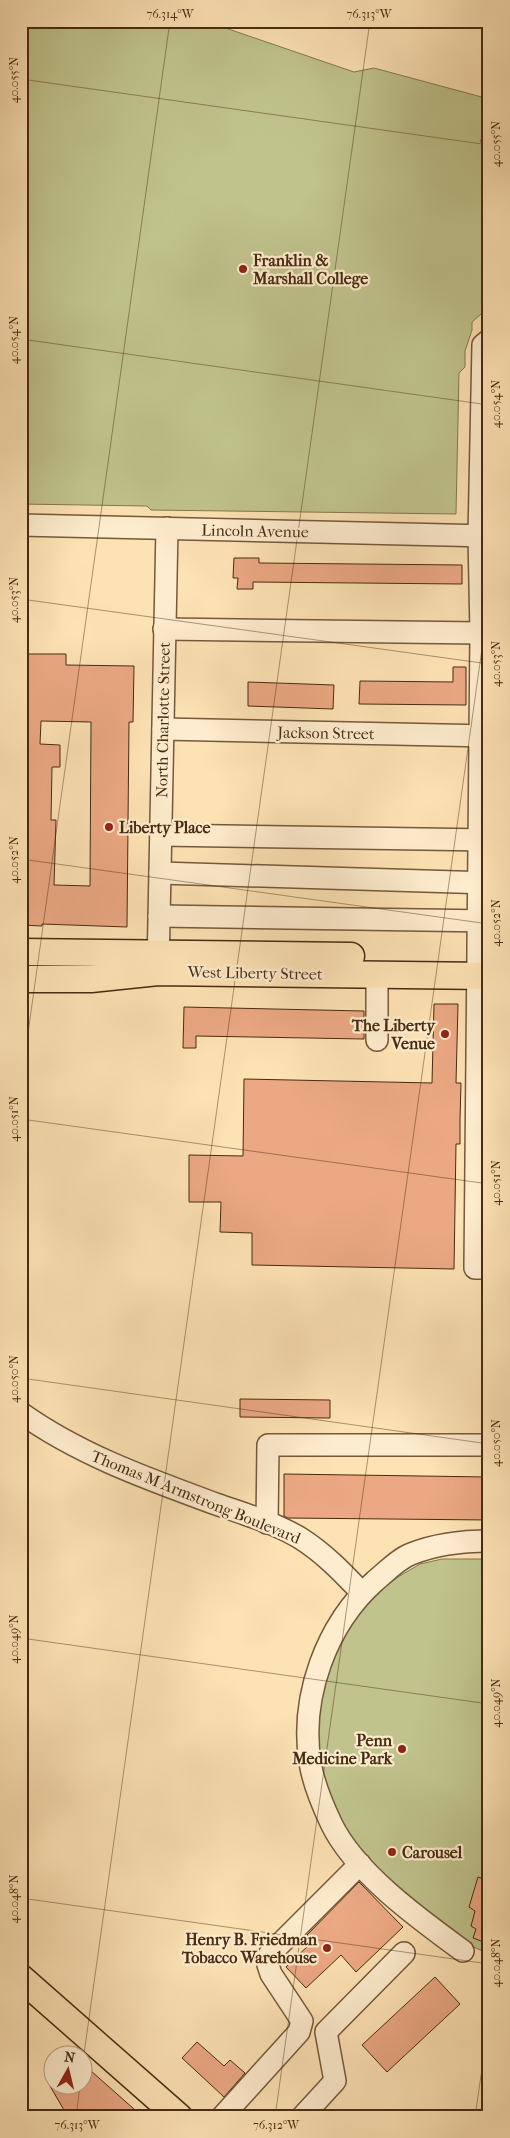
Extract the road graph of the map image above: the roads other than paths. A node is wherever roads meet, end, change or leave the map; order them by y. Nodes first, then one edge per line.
1 (486, 343) edge
2 (485, 440) edge
3 (21, 525) edge
4 (167, 528) junction
5 (484, 536) edge
6 (164, 630) junction
7 (481, 633) junction
8 (484, 663) edge
9 (484, 697) edge
10 (163, 729) junction
11 (484, 736) edge
12 (161, 835) junction
13 (483, 840) edge
14 (160, 874) junction
15 (483, 883) edge
16 (159, 916) junction
17 (483, 921) edge
18 (21, 952) edge
19 (158, 962) junction
20 (482, 967) edge
21 (377, 974) junction
22 (21, 979) edge
23 (377, 1040) dead end
24 (482, 1268) edge
25 (21, 1412) edge
26 (489, 1445) edge
27 (267, 1523) junction
28 (489, 1541) edge
29 (362, 1593) junction
30 (360, 1864) junction
31 (462, 1951) dead end
32 (404, 1953) dead end
33 (21, 1978) edge
34 (179, 2117) edge
35 (222, 2117) edge
36 (302, 2117) edge

1 - 2 street
2 - 5 street
3 - 4 street, Lincoln Avenue
4 - 5 street, Lincoln Avenue
4 - 6 street, North Charlotte Street
5 - 7 street
6 - 7 street
6 - 10 street, North Charlotte Street
7 - 8 street
8 - 9 street
9 - 11 street
10 - 11 street, Jackson Street
10 - 12 street, North Charlotte Street
11 - 13 street
12 - 13 street
12 - 14 street, North Charlotte Street
13 - 15 street
14 - 15 street
14 - 16 street, North Charlotte Street
15 - 17 street
16 - 17 street
16 - 19 street, North Charlotte Street
17 - 20 street
18 - 19 main road, West Liberty Street
19 - 20 main road, West Liberty Street
19 - 21 main road, West Liberty Street
19 - 22 main road, West Liberty Street
20 - 21 main road, West Liberty Street
20 - 24 street
21 - 23 street
25 - 27 street, Thomas M Armstrong Boulevard
26 - 27 street
27 - 29 street, Thomas M Armstrong Boulevard
28 - 29 street
29 - 30 street
30 - 31 street
30 - 35 street
32 - 36 street
33 - 34 main road

